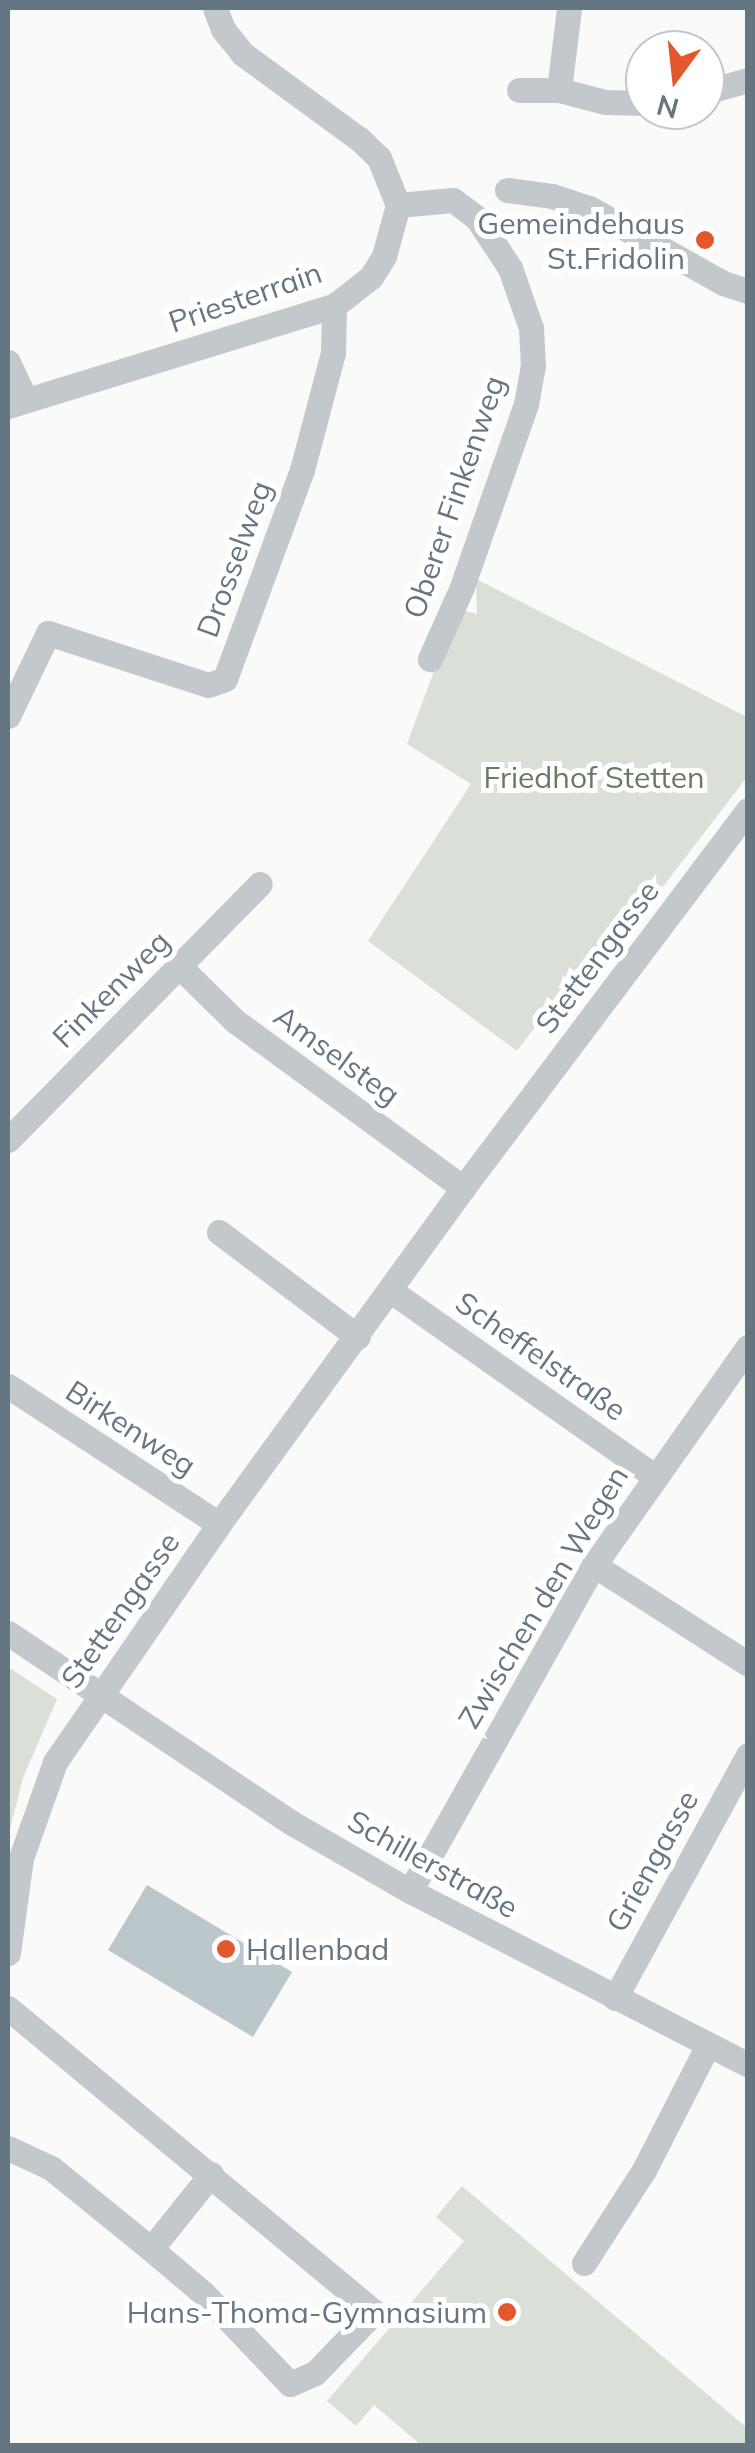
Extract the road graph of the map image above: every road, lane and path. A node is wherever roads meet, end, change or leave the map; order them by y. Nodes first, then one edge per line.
1 (215, 8) edge
2 (569, 8) edge
3 (519, 90) dead end
4 (559, 90) junction
5 (625, 102) edge
6 (508, 190) dead end
7 (398, 205) junction
8 (748, 291) edge
9 (334, 306) junction
10 (8, 362) edge
11 (16, 403) edge
12 (430, 659) dead end
13 (8, 716) edge
14 (748, 810) edge
15 (260, 884) dead end
16 (180, 967) junction
17 (8, 1140) edge
18 (463, 1188) junction
19 (220, 1232) dead end
20 (391, 1290) junction
21 (358, 1337) junction
22 (748, 1348) edge
23 (8, 1386) edge
24 (653, 1475) junction
25 (219, 1524) junction
26 (594, 1565) junction
27 (8, 1633) edge
28 (748, 1664) edge
29 (100, 1696) junction
30 (748, 1755) edge
31 (410, 1890) junction
32 (8, 1953) edge
33 (614, 1998) junction
34 (8, 2008) edge
35 (708, 2045) junction
36 (748, 2065) edge
37 (8, 2148) edge
38 (211, 2174) junction
39 (151, 2249) junction
40 (584, 2263) dead end

1 - 7 street
2 - 4 street
3 - 4 street
4 - 5 street
6 - 8 street
7 - 9 street, Priesterrain
7 - 12 street, Oberer Finkenweg
9 - 11 street, Priesterrain
9 - 13 street, Drosselweg
10 - 11 street
14 - 18 street, Stettengasse
15 - 16 street, Finkenweg
16 - 17 street, Finkenweg
16 - 18 street, Amselsteg
18 - 20 street, Stettengasse
19 - 21 street
20 - 21 street, Stettengasse
20 - 24 street, Scheffelstraße
21 - 25 street, Stettengasse
22 - 24 street, Zwischen den Wegen
23 - 25 street, Birkenweg
24 - 26 street, Zwischen den Wegen
25 - 29 street, Stettengasse
26 - 28 street
26 - 31 street, Zwischen den Wegen
27 - 29 street, Schillerstraße
29 - 31 street, Schillerstraße
29 - 32 street, Stettengasse
30 - 33 street, Griengasse
31 - 33 street, Schillerstraße
33 - 35 street, Schillerstraße
34 - 38 street
35 - 36 street, Schillerstraße
35 - 40 street
37 - 39 street
38 - 39 street
38 - 39 street

